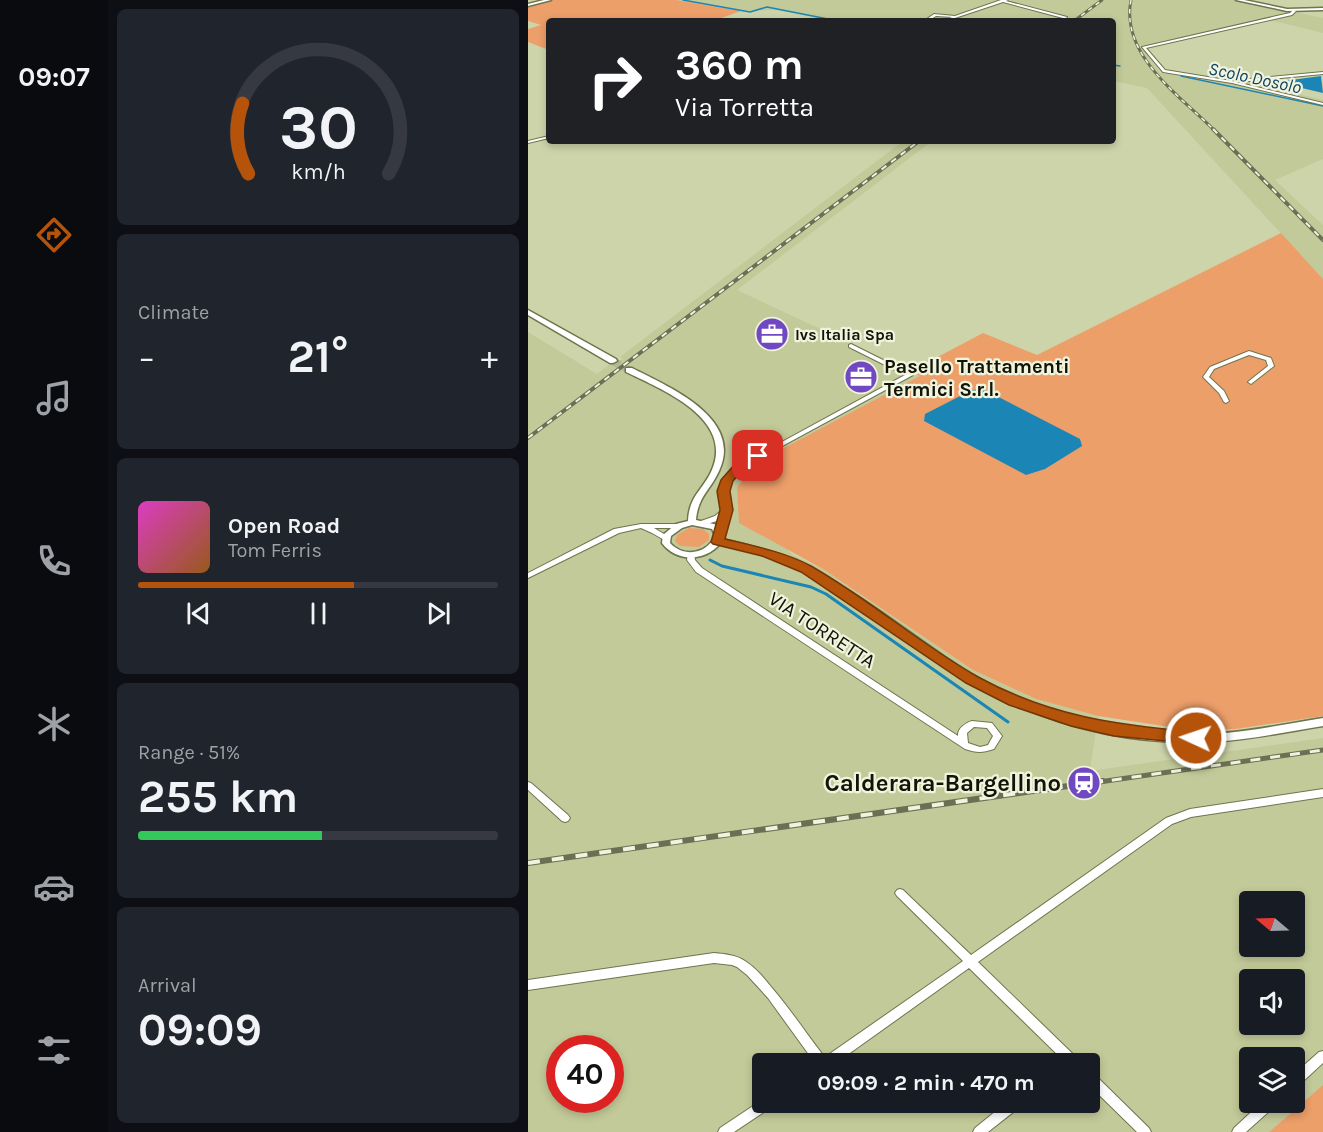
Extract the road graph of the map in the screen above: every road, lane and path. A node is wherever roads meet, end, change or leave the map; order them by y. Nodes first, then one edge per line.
1 (549, 0) edge
2 (1238, 0) edge
3 (1004, 1) edge
4 (528, 5) edge
5 (1323, 9) edge
6 (1294, 11) junction
7 (961, 15) junction
8 (930, 18) edge
9 (952, 18) edge
10 (1064, 18) edge
11 (1323, 73) edge
12 (1232, 82) junction
13 (1323, 104) edge
14 (546, 139) edge
15 (528, 142) edge
16 (528, 312) edge
17 (851, 346) dead end
18 (613, 361) tunnel mouth
19 (629, 369) tunnel mouth
20 (1251, 382) dead end
21 (1226, 401) dead end
22 (726, 510) junction
23 (692, 522) junction
24 (704, 523) junction
25 (641, 526) junction
26 (679, 526) junction
27 (718, 538) junction
28 (666, 539) junction
29 (691, 555) junction
30 (528, 576) edge
31 (1323, 722) edge
32 (964, 729) junction
33 (940, 730) junction
34 (964, 744) junction
35 (528, 785) edge
36 (1323, 793) edge
37 (565, 818) dead end
38 (900, 893) dead end
39 (970, 963) junction
40 (528, 985) edge
41 (812, 1053) edge
42 (844, 1053) edge
43 (1062, 1053) edge
44 (1323, 1056) edge
45 (1305, 1072) edge
46 (1100, 1088) edge
47 (752, 1113) edge
48 (1003, 1113) edge
49 (1259, 1113) edge
50 (724, 1132) edge
51 (979, 1132) edge
52 (1145, 1132) edge
53 (1238, 1132) edge

1 - 4 street
2 - 6 street
3 - 7 street
3 - 10 street
5 - 6 street
6 - 12 street
7 - 8 street
7 - 9 street
11 - 12 street
12 - 13 street
14 - 15 street
16 - 18 street
17 - 22 street
19 - 23 street
20 - 21 street
22 - 24 street
22 - 27 street
23 - 24 street
23 - 26 street
24 - 27 street
25 - 26 street
25 - 28 street
25 - 30 street
26 - 28 street
27 - 29 street
27 - 31 street
28 - 29 street
29 - 33 street, VIA TORRETTA
32 - 33 street, VIA TORRETTA
32 - 34 street
32 - 34 street, VIA TORRETTA
33 - 34 street, VIA TORRETTA
35 - 37 street
36 - 39 street
38 - 39 street
39 - 42 street
39 - 43 street
40 - 41 street
44 - 45 street
46 - 52 street
47 - 50 street
48 - 51 street
49 - 53 street

